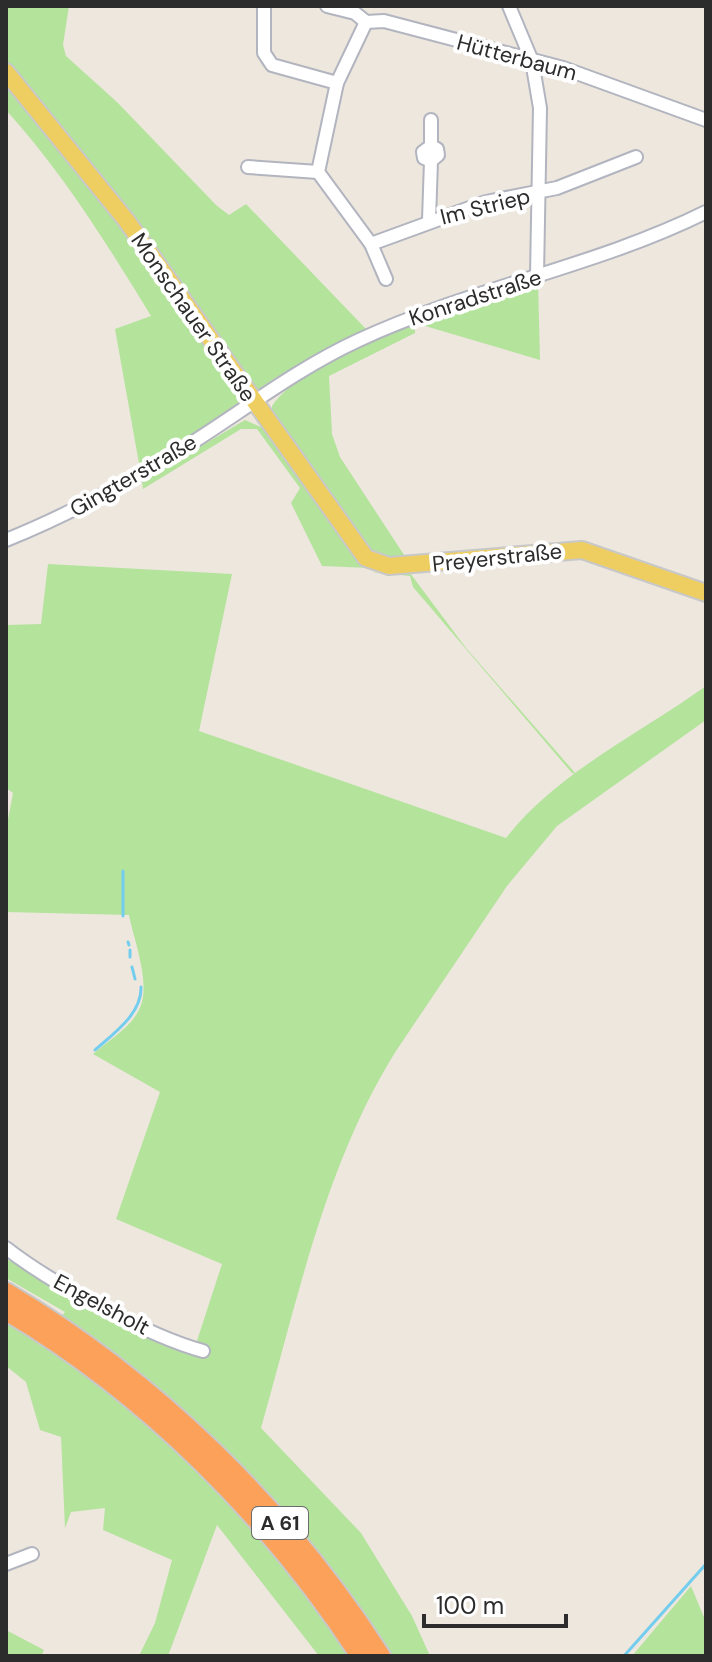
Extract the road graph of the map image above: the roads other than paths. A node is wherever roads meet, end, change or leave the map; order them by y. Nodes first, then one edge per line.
1 (264, 6) edge
2 (327, 6) edge
3 (509, 6) edge
4 (357, 10) edge
5 (366, 22) junction
6 (532, 61) junction
7 (6, 72) edge
8 (337, 83) junction
9 (431, 120) dead end
10 (706, 120) edge
11 (636, 157) dead end
12 (248, 167) dead end
13 (318, 172) junction
14 (540, 191) junction
15 (706, 212) edge
16 (429, 220) junction
17 (371, 244) junction
18 (537, 276) junction
19 (386, 279) dead end
20 (253, 401) junction
21 (6, 540) edge
22 (377, 564) joint
23 (706, 593) edge
24 (6, 1248) edge
25 (6, 1292) edge
26 (6, 1311) edge
27 (203, 1351) dead end
28 (32, 1554) dead end
29 (6, 1564) edge
30 (360, 1656) edge
31 (381, 1656) edge

1 - 8 street
2 - 4 street
3 - 6 street
4 - 5 street
5 - 6 street, Hütterbaum
5 - 8 street
6 - 10 street, Hütterbaum
6 - 14 street
7 - 20 main road, Monschauer Straße
8 - 13 street
9 - 16 street, Im Striep
11 - 14 street, Im Striep
12 - 13 street
13 - 17 street
14 - 16 street, Im Striep
14 - 18 street
15 - 18 street, Konradstraße
16 - 17 street, Im Striep
17 - 19 street
18 - 20 street, Konradstraße
20 - 21 street, Gingterstraße
20 - 22 main road, Monschauer Straße
22 - 23 main road, Preyerstraße
24 - 27 street, Engelsholt
25 - 31 highway, A 61
26 - 30 highway, A 61
28 - 29 street

